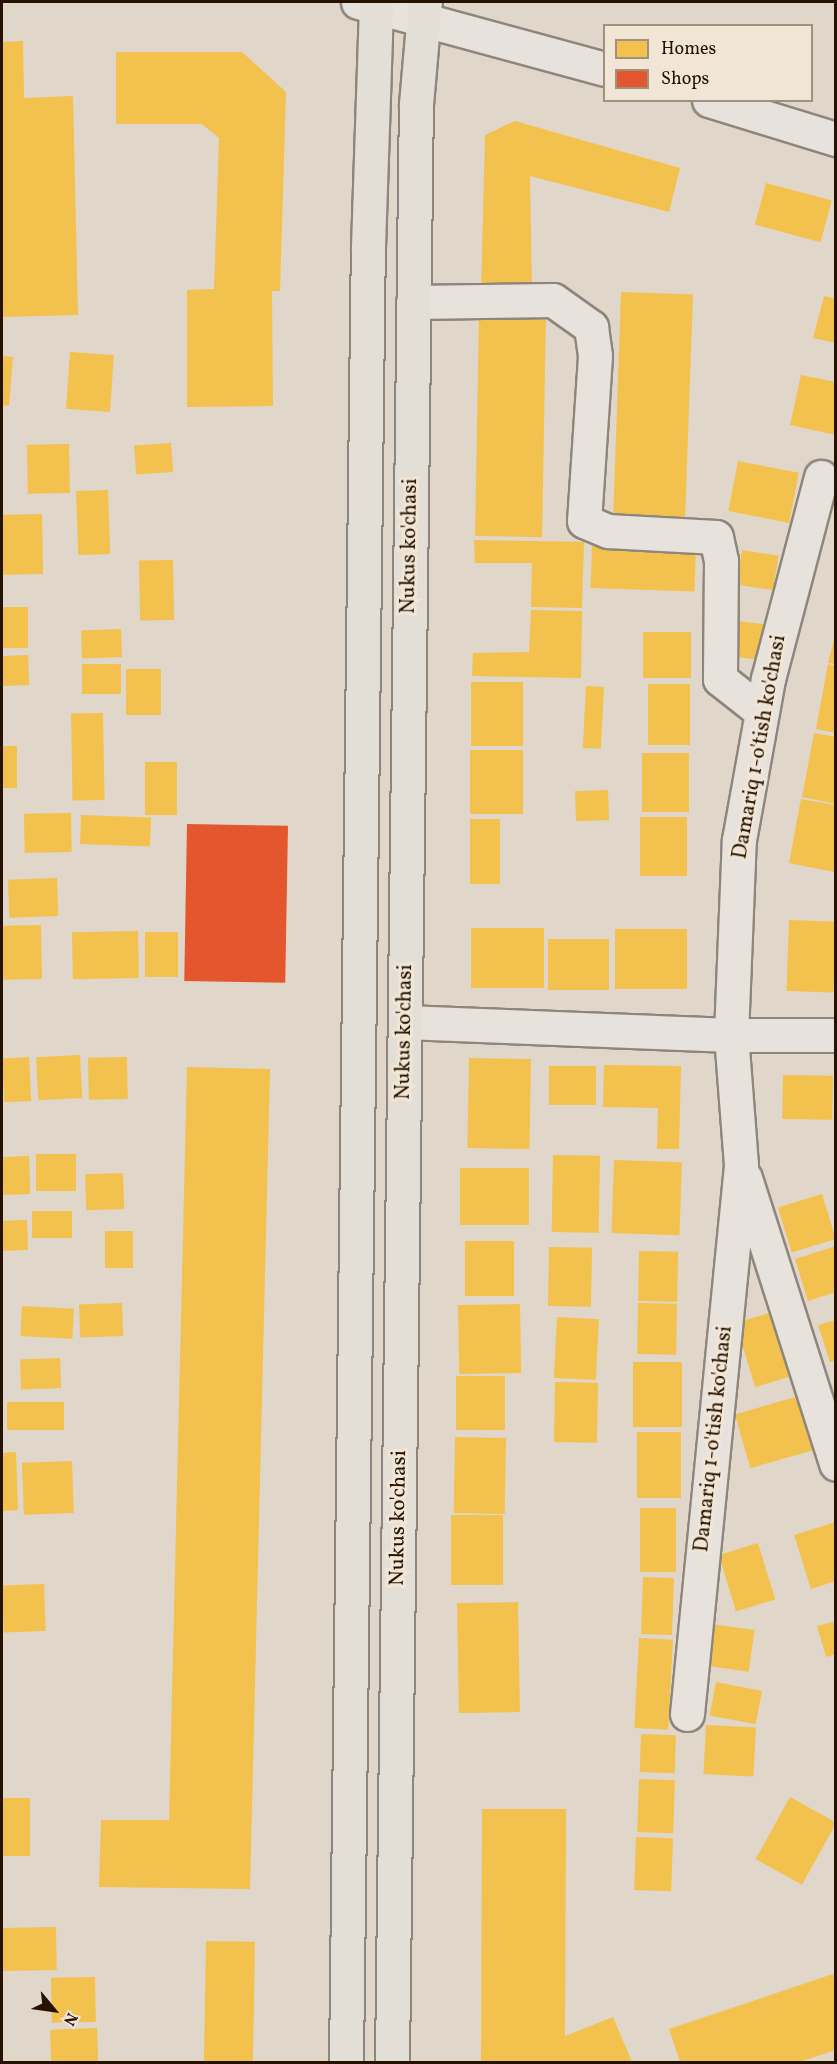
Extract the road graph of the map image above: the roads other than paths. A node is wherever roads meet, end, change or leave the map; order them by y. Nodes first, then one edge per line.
1 (370, 3) edge
2 (424, 10) edge
3 (603, 69) edge
4 (716, 102) edge
5 (836, 139) edge
6 (413, 302) junction
7 (821, 477) dead end
8 (762, 712) junction
9 (405, 1022) junction
10 (731, 1035) junction
11 (836, 1035) edge
12 (741, 1165) junction
13 (836, 1464) edge
14 (687, 1714) dead end
15 (346, 2062) edge
16 (392, 2062) edge

1 - 2 street
1 - 15 main road
2 - 3 street
2 - 6 main road, Nukus ko'chasi
4 - 5 street
6 - 8 street
6 - 9 main road, Nukus ko'chasi
7 - 8 street, Damariq 1-o'tish ko'chasi
8 - 10 street, Damariq 1-o'tish ko'chasi
9 - 10 street
9 - 16 main road, Nukus ko'chasi
10 - 11 street
10 - 12 street, Damariq 1-o'tish ko'chasi
12 - 13 street, Damariq 1-o'tish ko'chasi
12 - 14 street, Damariq 1-o'tish ko'chasi

